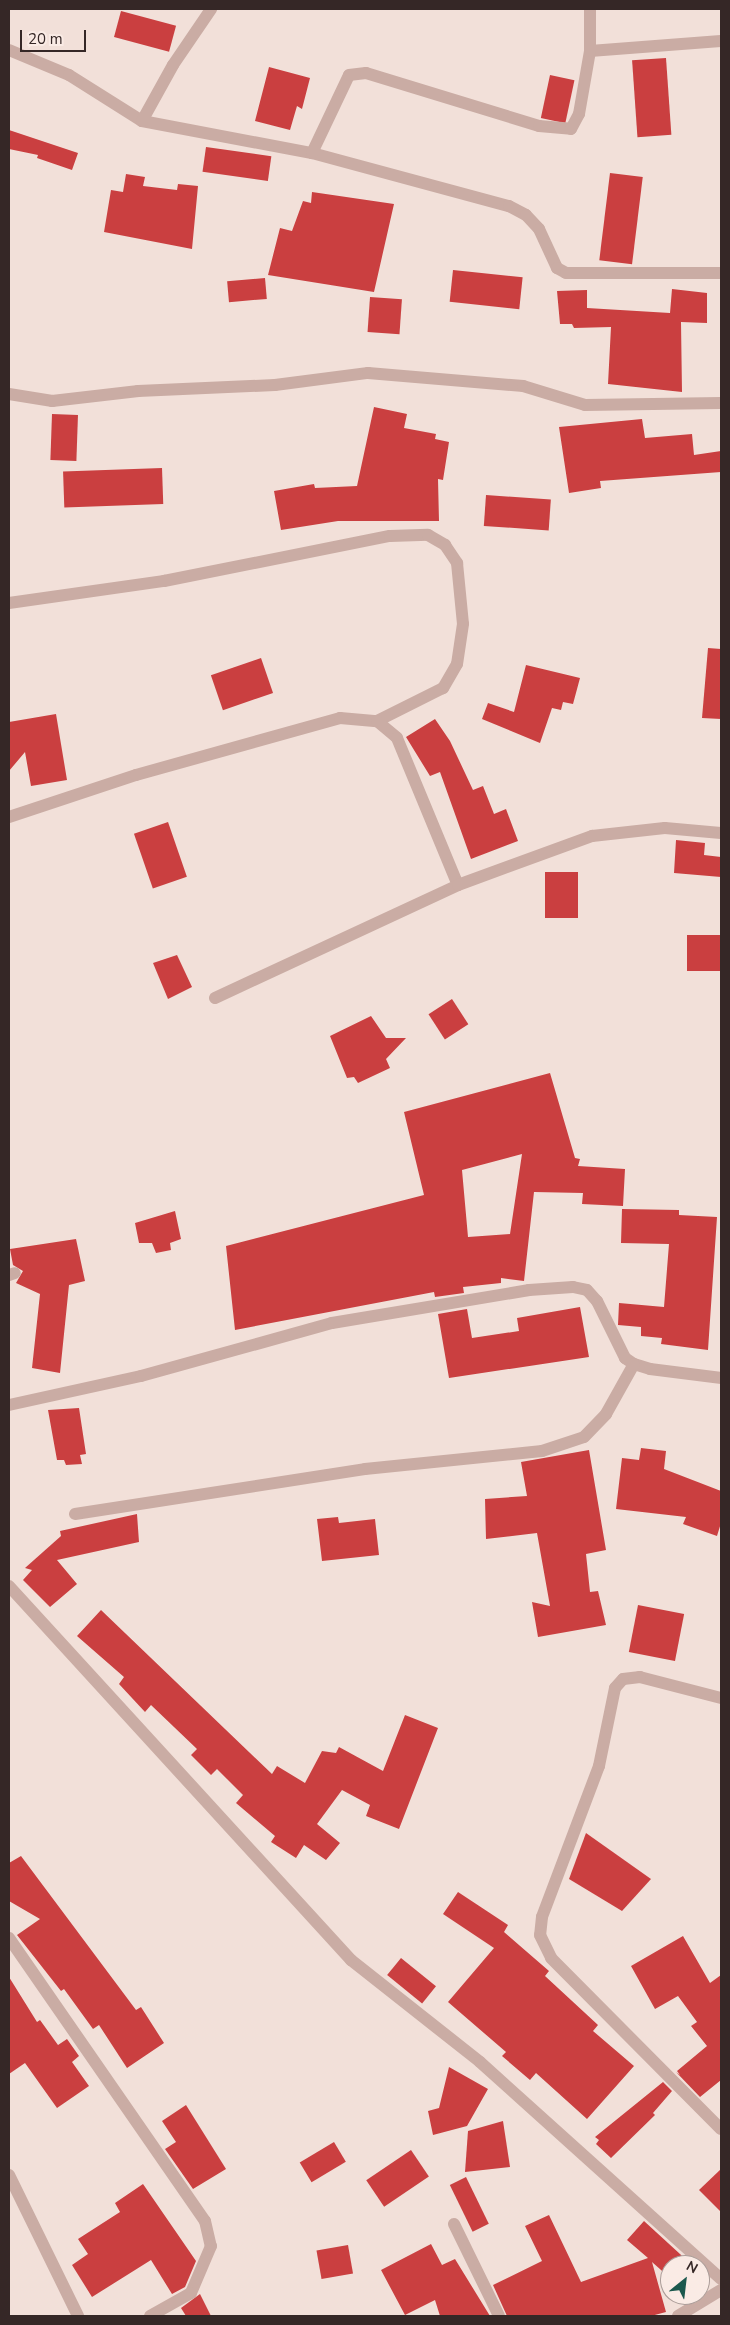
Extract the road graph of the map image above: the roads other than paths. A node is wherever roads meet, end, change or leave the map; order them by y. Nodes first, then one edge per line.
1 (211, 9) edge
2 (590, 9) edge
3 (721, 41) edge
4 (9, 50) edge
5 (590, 51) junction
6 (142, 120) junction
7 (312, 153) junction
8 (721, 273) edge
9 (9, 394) edge
10 (721, 403) edge
11 (9, 604) edge
12 (377, 721) junction
13 (9, 817) edge
14 (721, 833) edge
15 (458, 885) junction
16 (215, 998) dead end
17 (634, 1364) junction
18 (721, 1378) edge
19 (9, 1406) edge
20 (75, 1514) dead end
21 (9, 1586) edge
22 (721, 1698) edge
23 (9, 1938) edge
24 (721, 2130) edge
25 (9, 2175) edge
26 (454, 2224) dead end
27 (721, 2279) edge
28 (721, 2290) edge
29 (78, 2316) edge
30 (150, 2316) edge
31 (499, 2316) edge
32 (678, 2316) edge

1 - 6 street
2 - 5 street
3 - 5 street
4 - 6 street
5 - 7 street
6 - 7 street
7 - 8 street
9 - 10 street
11 - 12 street
12 - 13 street
12 - 15 street
14 - 15 street
15 - 16 street
17 - 18 street
17 - 19 street
17 - 20 street
21 - 27 street
22 - 24 street
23 - 30 street
25 - 29 street
26 - 31 street
28 - 32 street

